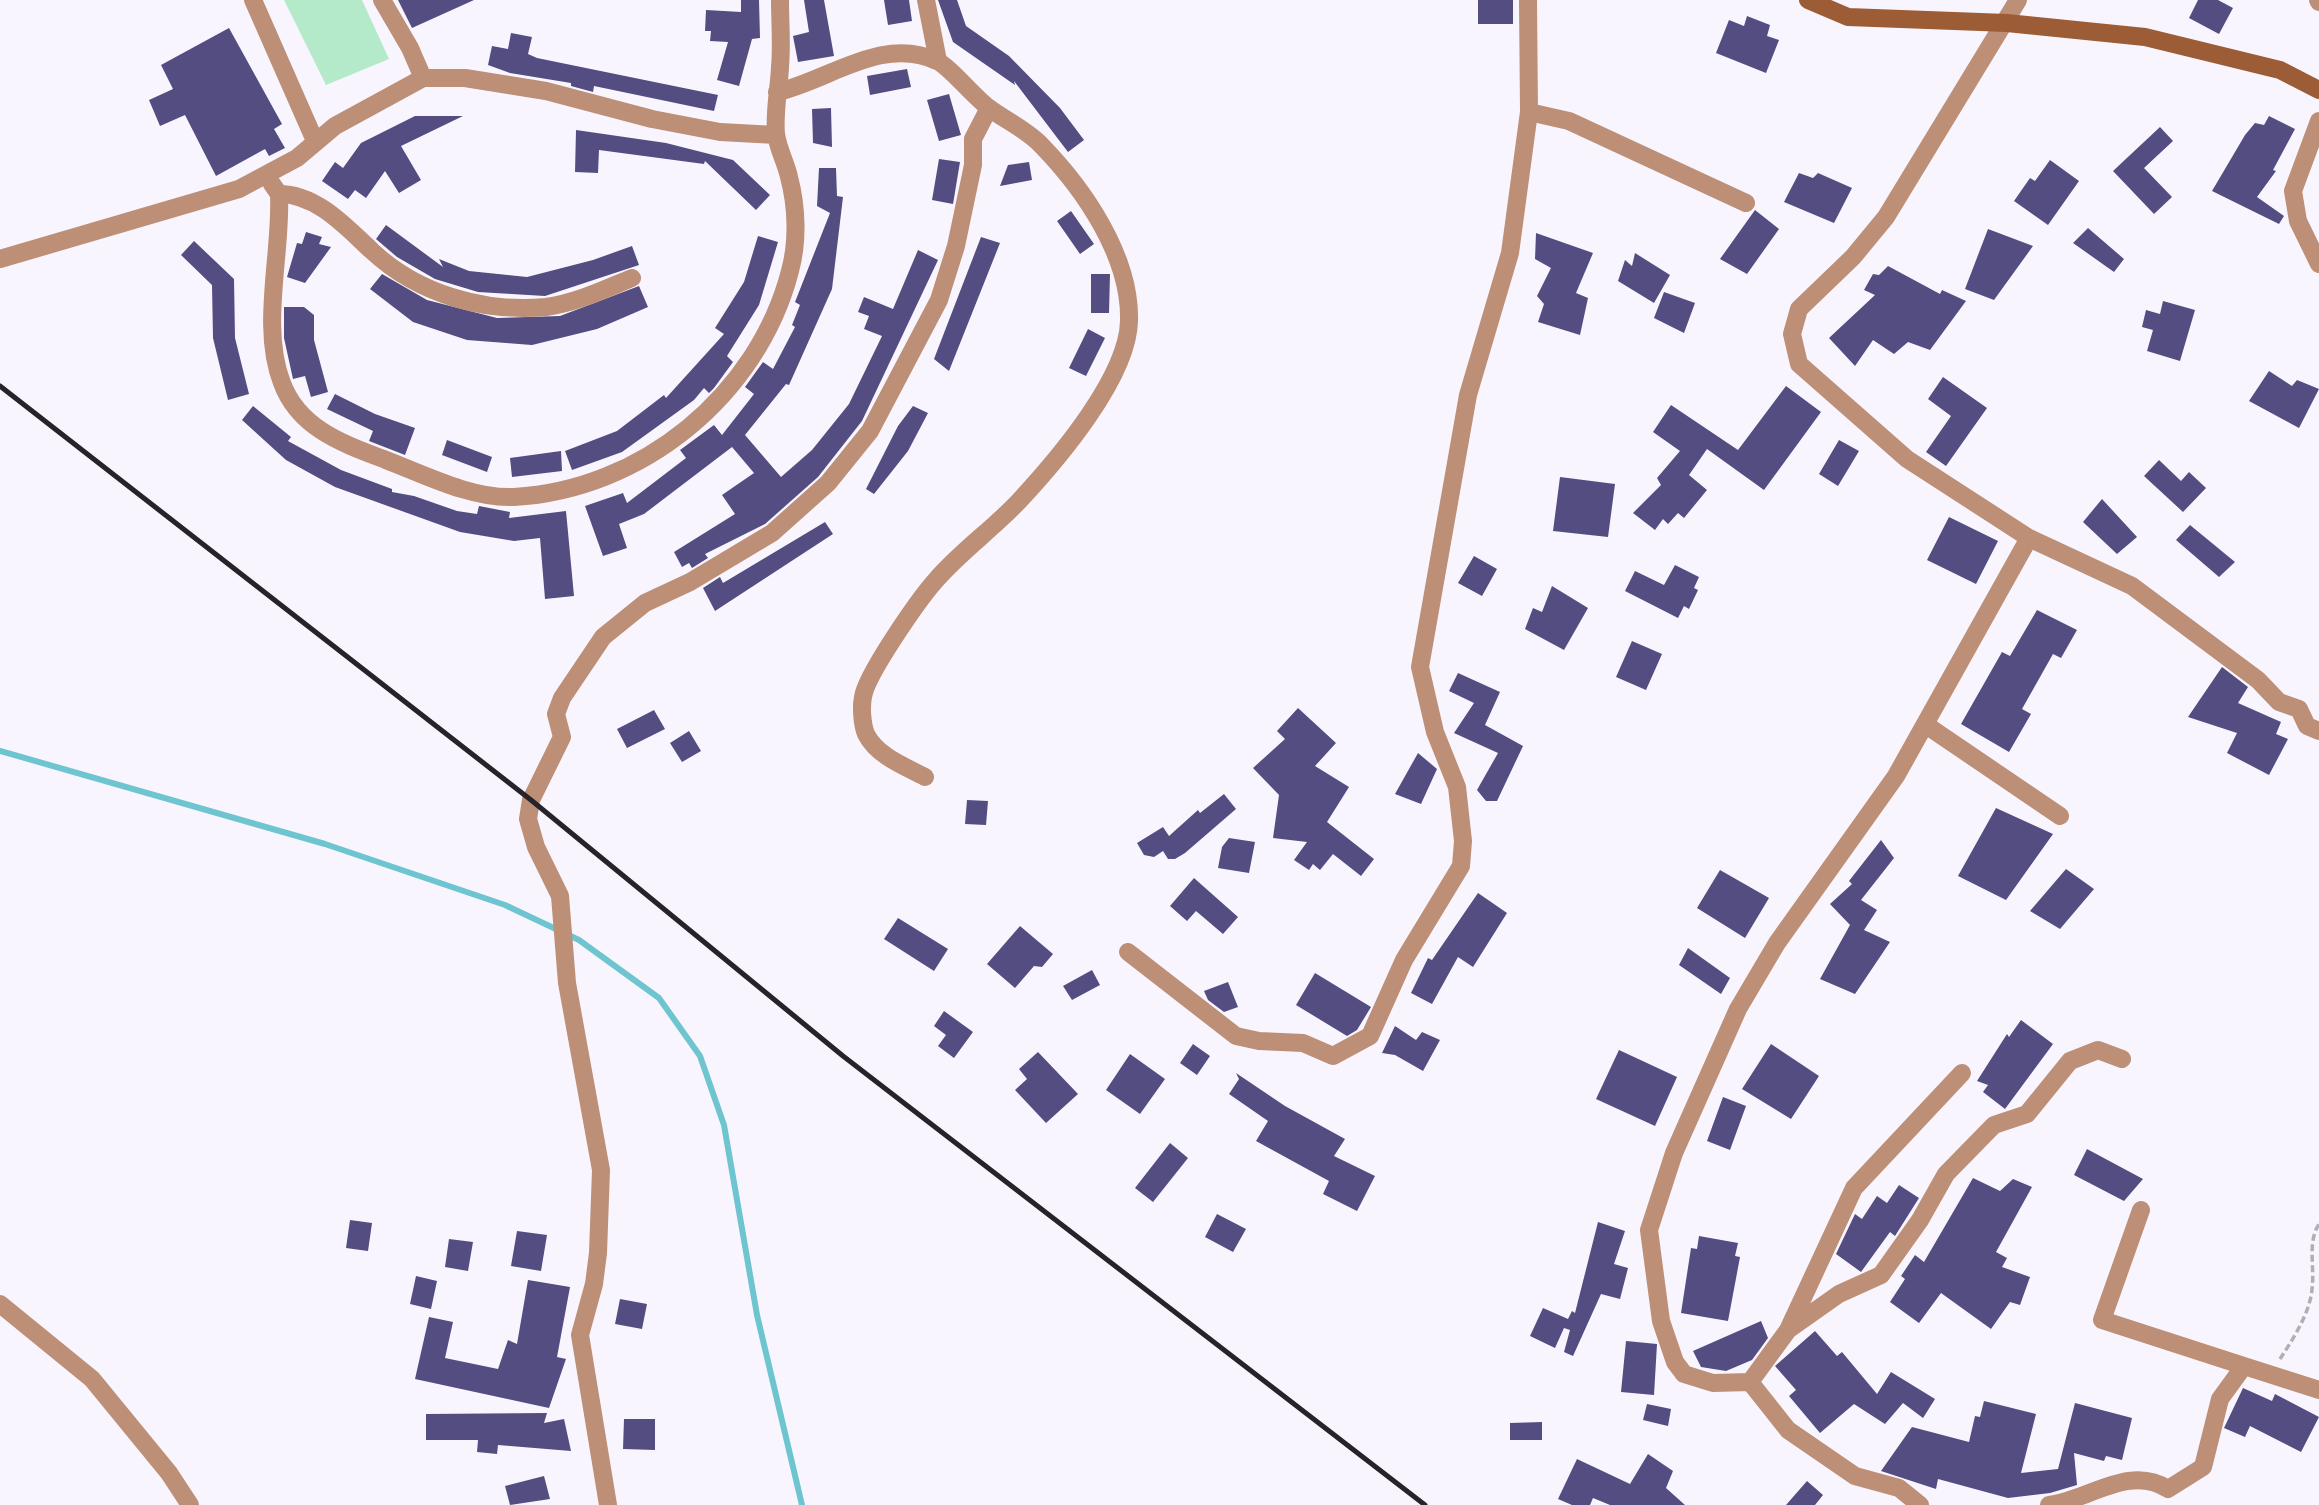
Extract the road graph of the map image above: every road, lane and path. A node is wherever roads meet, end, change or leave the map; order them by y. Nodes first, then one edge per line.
1 (253, 0) edge
2 (382, 0) edge
3 (780, 0) edge
4 (926, 0) edge
5 (1528, 0) edge
6 (1808, 0) edge
7 (2018, 0) edge
8 (2007, 23) junction
9 (938, 61) junction
10 (423, 78) junction
11 (2319, 90) edge
12 (777, 92) junction
13 (989, 108) junction
14 (1529, 112) junction
15 (2319, 121) edge
16 (776, 135) junction
17 (315, 141) junction
18 (266, 176) junction
19 (279, 194) junction
20 (1746, 203) dead end
21 (0, 259) edge
22 (2319, 264) edge
23 (632, 278) dead end
24 (2029, 538) junction
25 (1926, 725) junction
26 (2319, 731) edge
27 (925, 778) dead end
28 (2060, 816) dead end
29 (1128, 952) dead end
30 (2122, 1059) dead end
31 (1962, 1073) dead end
32 (2141, 1210) dead end
33 (2319, 1224) edge
34 (0, 1304) edge
35 (1788, 1330) junction
36 (2244, 1366) junction
37 (2268, 1375) junction
38 (1750, 1382) junction
39 (2319, 1390) edge
40 (190, 1505) edge
41 (608, 1505) edge
42 (1920, 1505) edge
43 (2049, 1505) edge

1 - 17 street
2 - 10 street
3 - 12 street
4 - 9 street
5 - 14 street
6 - 8 street
7 - 8 street
8 - 11 street
8 - 24 street
9 - 12 street
9 - 13 street
10 - 16 street
10 - 17 street
12 - 16 street
13 - 27 street
13 - 41 street
14 - 20 street
14 - 29 street
15 - 22 street
16 - 19 street
17 - 18 street
18 - 19 street
18 - 21 street
19 - 23 street
24 - 25 street
24 - 26 street
25 - 28 street
25 - 38 street
30 - 35 street
31 - 35 street
32 - 36 street
33 - 37 path
34 - 40 street
35 - 38 street
36 - 37 street
36 - 43 street
37 - 39 street
38 - 42 street

